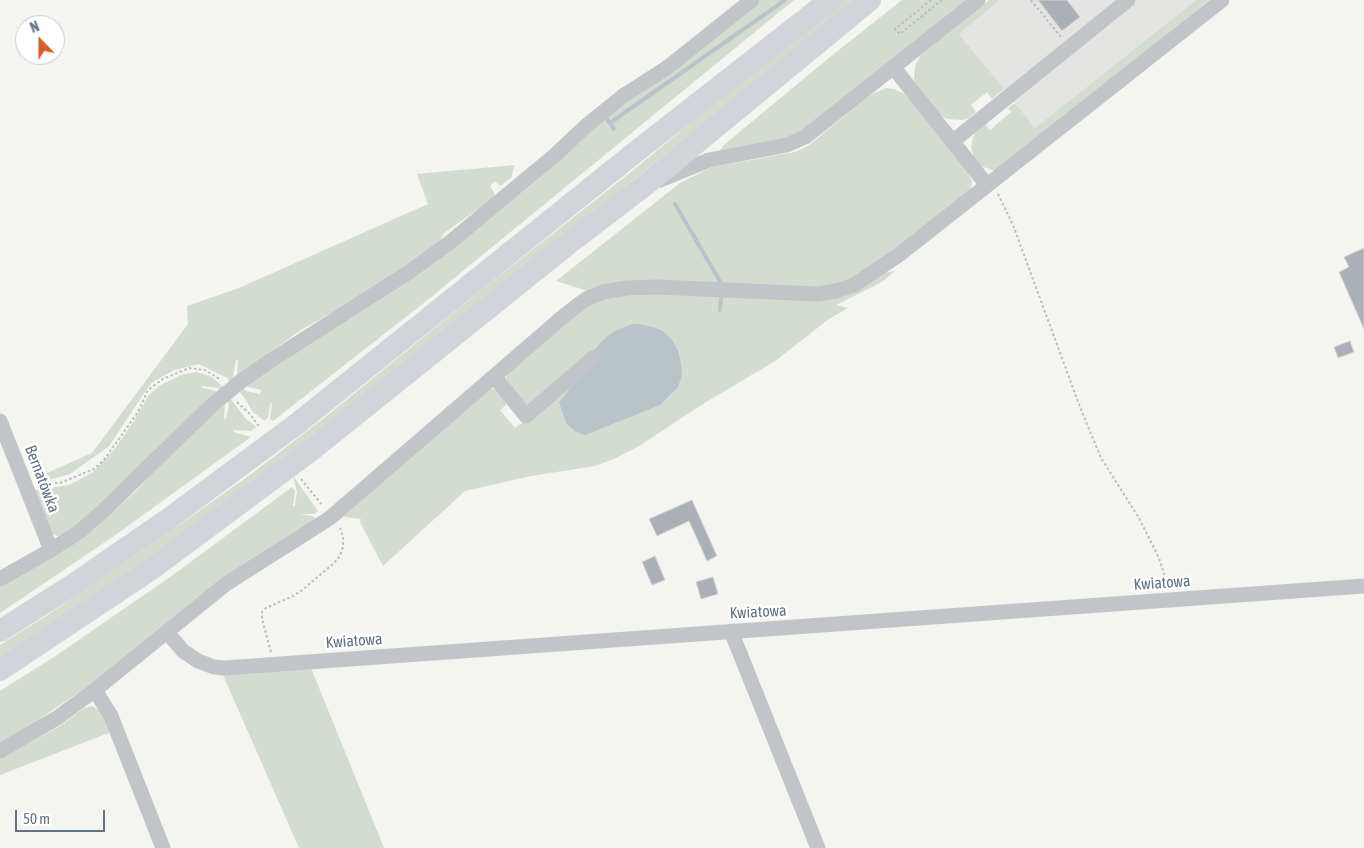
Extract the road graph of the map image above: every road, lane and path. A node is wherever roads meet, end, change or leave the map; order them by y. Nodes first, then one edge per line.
1 (752, 0) edge
2 (830, 0) edge
3 (870, 0) edge
4 (931, 0) edge
5 (942, 0) edge
6 (978, 0) edge
7 (1031, 0) edge
8 (1128, 0) edge
9 (1222, 0) edge
10 (1070, 48) junction
11 (894, 68) junction
12 (952, 142) junction
13 (989, 183) junction
14 (644, 186) junction
15 (593, 358) dead end
16 (494, 376) junction
17 (227, 394) junction
18 (0, 421) edge
19 (263, 432) dead end
20 (299, 476) dead end
21 (28, 491) junction
22 (323, 506) dead end
23 (338, 514) junction
24 (51, 550) junction
25 (0, 579) edge
26 (1364, 586) edge
27 (1173, 600) junction
28 (731, 630) junction
29 (0, 631) edge
30 (167, 632) junction
31 (273, 665) junction
32 (0, 670) edge
33 (95, 690) junction
34 (0, 751) edge
35 (163, 848) edge
36 (818, 848) edge

1 - 17 street
2 - 29 highway
3 - 14 highway
4 - 5 path
6 - 11 street
7 - 10 path
8 - 10 street
9 - 13 street
10 - 12 street
11 - 12 street
11 - 14 street
12 - 13 street
13 - 16 street
13 - 27 path
14 - 32 highway
15 - 16 street
16 - 23 street
17 - 19 path
17 - 21 path
17 - 24 street
18 - 21 street, Bernatówka
20 - 22 path
21 - 24 street, Bernatówka
23 - 30 street
23 - 31 path
24 - 25 street
26 - 27 street, Kwiatowa
27 - 28 street, Kwiatowa
28 - 31 street, Kwiatowa
28 - 36 street
30 - 31 street, Kwiatowa
30 - 33 street
33 - 34 street
33 - 35 street

